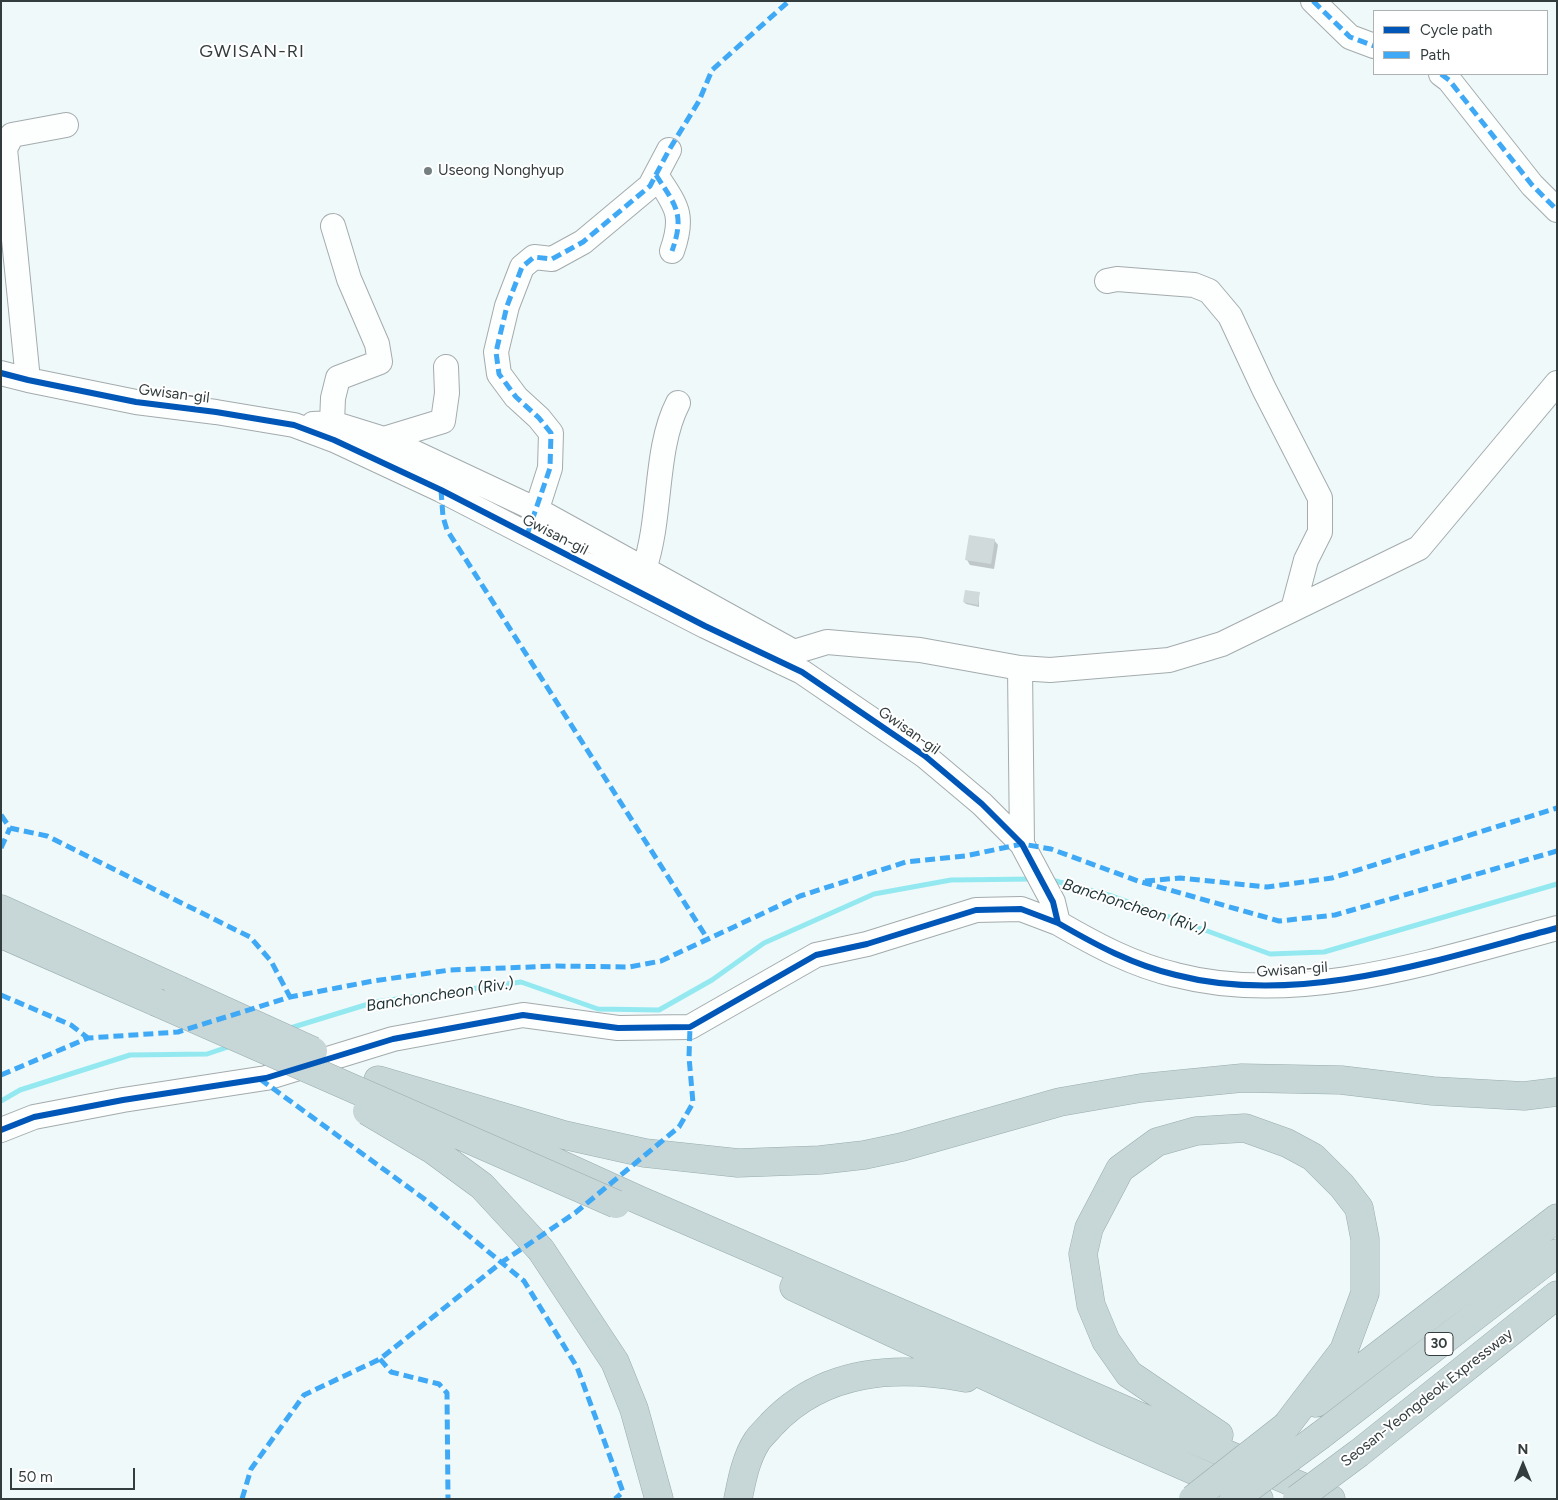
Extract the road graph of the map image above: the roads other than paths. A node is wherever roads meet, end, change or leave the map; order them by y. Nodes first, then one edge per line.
1 (1313, 1) edge
2 (1373, 46) edge
3 (1442, 75) edge
4 (66, 125) dead end
5 (669, 150) dead end
6 (656, 175) junction
7 (1557, 210) edge
8 (333, 226) dead end
9 (672, 251) dead end
10 (1107, 281) dead end
11 (446, 367) dead end
12 (1, 373) edge
13 (28, 380) junction
14 (1557, 383) edge
15 (678, 403) dead end
16 (332, 423) junction
17 (294, 425) junction
18 (384, 439) junction
19 (537, 510) junction
20 (527, 535) junction
21 (644, 569) junction
22 (1293, 609) junction
23 (788, 658) junction
24 (1020, 668) junction
25 (1026, 852) junction
26 (1, 909) edge
27 (1055, 913) junction
28 (1557, 928) edge
29 (1, 934) edge
30 (168, 996) junction
31 (219, 1030) junction
32 (378, 1080) junction
33 (1557, 1092) edge
34 (1, 1130) edge
35 (627, 1202) junction
36 (1557, 1218) edge
37 (1557, 1253) edge
38 (1557, 1295) edge
39 (1286, 1426) junction
40 (1102, 1430) junction
41 (1293, 1489) edge
42 (659, 1499) edge
43 (738, 1499) edge
44 (1193, 1499) edge
45 (1234, 1499) edge
46 (1259, 1499) edge
47 (1331, 1499) edge

1 - 2 street
3 - 7 street
4 - 13 street
5 - 6 street
6 - 9 street
6 - 19 street
8 - 16 street
10 - 22 street
11 - 18 street
12 - 13 street, Gwisan-gil
13 - 17 street, Gwisan-gil
14 - 22 street
15 - 21 street
16 - 17 street
16 - 18 street
17 - 20 street, Gwisan-gil
18 - 19 street
19 - 20 street
19 - 21 street
20 - 23 street, Gwisan-gil
21 - 23 street
22 - 24 street
23 - 24 street
23 - 25 street, Gwisan-gil
24 - 25 street
25 - 27 street
26 - 30 highway
27 - 28 street, Gwisan-gil
27 - 34 street, Gwisan-gil
29 - 30 highway
30 - 31 highway, bridge
30 - 32 highway, bridge
31 - 35 highway, bridge
31 - 42 highway, bridge
32 - 33 highway
32 - 35 highway
35 - 40 highway
35 - 41 highway
36 - 39 highway
37 - 45 highway, 30, bridge
38 - 41 highway, Seosan-Yeongdeok Expressway / 30, bridge
39 - 41 highway
39 - 44 highway, bridge
40 - 43 highway
40 - 46 highway
41 - 47 highway

